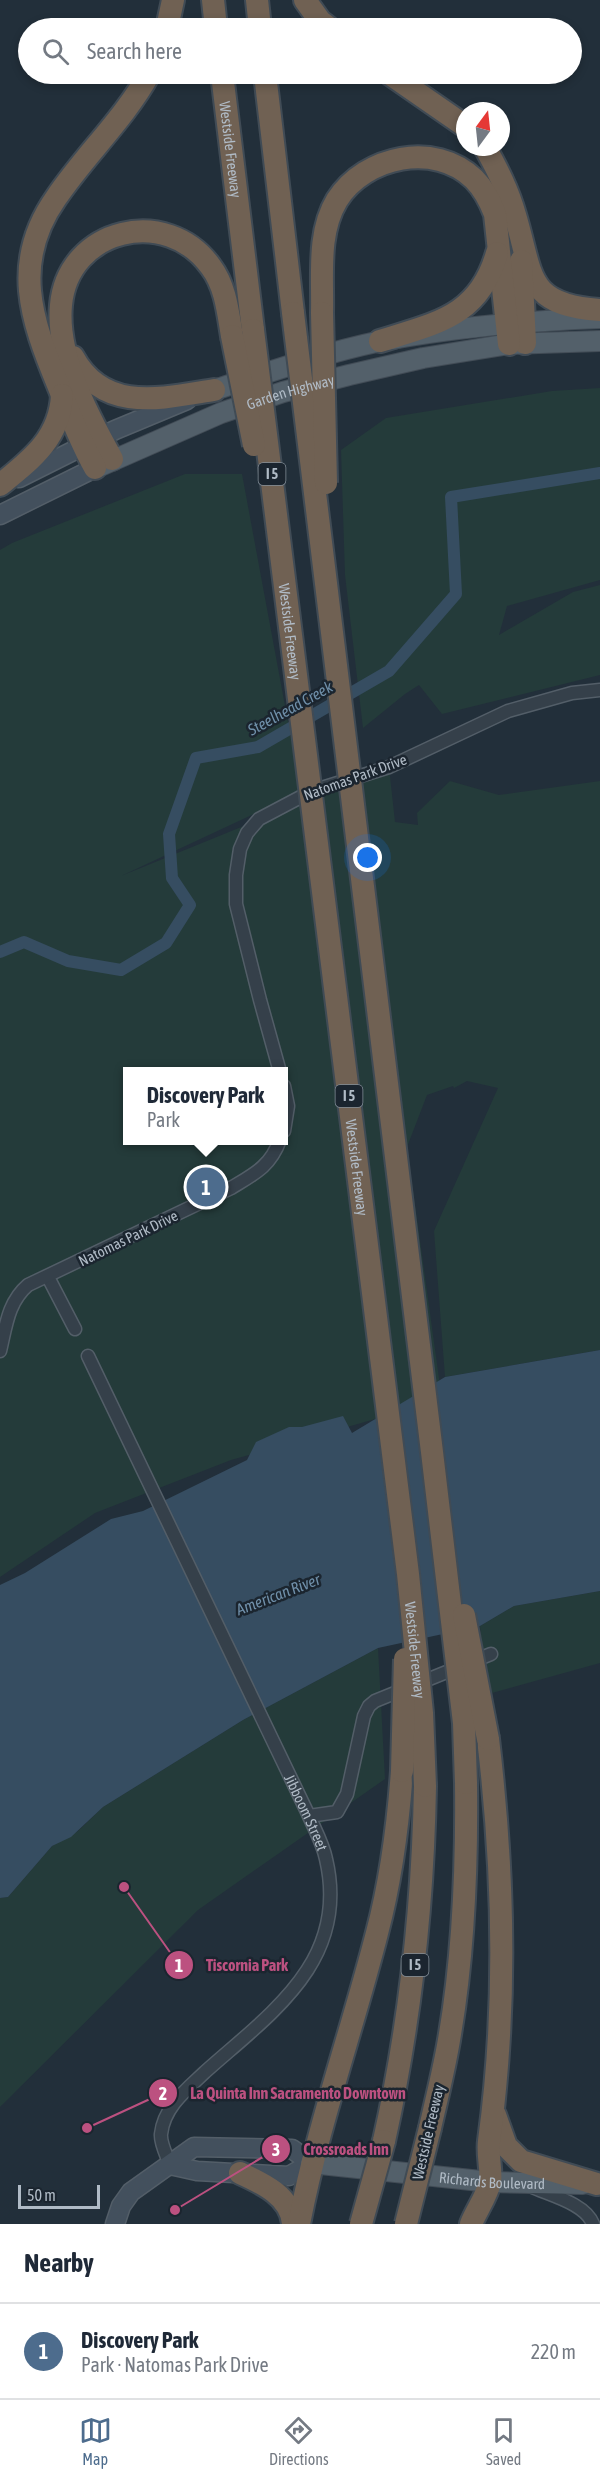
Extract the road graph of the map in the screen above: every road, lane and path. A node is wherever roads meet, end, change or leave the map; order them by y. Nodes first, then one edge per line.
1 (173, 0) edge
2 (213, 0) edge
3 (257, 0) edge
4 (305, 0) edge
5 (169, 18) edge
6 (215, 18) edge
7 (259, 18) edge
8 (320, 18) edge
9 (143, 84) edge
10 (223, 84) edge
11 (266, 84) edge
12 (404, 84) edge
13 (456, 120) edge
14 (489, 156) edge
15 (510, 241) junction
16 (600, 310) edge
17 (600, 318) edge
18 (243, 333) junction
19 (516, 333) junction
20 (63, 334) junction
21 (600, 340) edge
22 (380, 341) junction
23 (214, 390) junction
24 (62, 396) junction
25 (91, 441) junction
26 (103, 464) junction
27 (0, 487) edge
28 (0, 515) edge
29 (326, 580) junction
30 (600, 690) edge
31 (279, 1067) edge
32 (278, 1145) edge
33 (48, 1277) junction
34 (75, 1329) dead end
35 (0, 1351) edge
36 (88, 1356) dead end
37 (432, 1452) junction
38 (408, 1574) junction
39 (491, 1654) dead end
40 (309, 1816) junction
41 (494, 2108) junction
42 (311, 2163) junction
43 (170, 2165) junction
44 (240, 2173) junction
45 (490, 2182) junction
46 (523, 2184) junction
47 (598, 2184) edge
48 (115, 2224) edge
49 (293, 2224) edge
50 (299, 2224) edge
51 (362, 2224) edge
52 (406, 2224) edge
53 (471, 2224) edge
54 (593, 2224) edge

1 - 5 highway
2 - 6 highway
3 - 7 highway
4 - 8 highway
9 - 24 highway
10 - 18 highway, Westside Freeway / I 5
11 - 29 highway, Westside Freeway, bridge
12 - 13 highway
14 - 15 highway
15 - 16 highway
15 - 19 highway
15 - 22 highway
15 - 29 highway, bridge
17 - 19 main road, Garden Highway
18 - 20 highway
18 - 38 highway, Westside Freeway / I 5, bridge
19 - 21 main road, Garden Highway
19 - 22 main road, Garden Highway
19 - 26 main road, Garden Highway
20 - 23 highway
20 - 25 highway
22 - 23 main road, Garden Highway
23 - 25 street, Garden Highway
24 - 25 highway
24 - 27 highway
25 - 26 highway
25 - 27 street, Garden Highway
26 - 28 street, Garden Highway
29 - 37 highway, Westside Freeway, bridge
30 - 31 street, Natomas Park Drive
32 - 33 street, Natomas Park Drive
33 - 34 street
33 - 35 street, Natomas Park Drive
36 - 40 street, Jibboom Street
37 - 41 highway, bridge
37 - 52 highway, Westside Freeway, bridge
38 - 42 highway, bridge
38 - 51 highway, Westside Freeway / I 5, bridge
39 - 40 street
40 - 43 street, Jibboom Street
41 - 45 highway
41 - 47 highway
42 - 43 street, Richards Boulevard
42 - 44 street
42 - 45 main road, Richards Boulevard
42 - 50 highway
43 - 44 street
43 - 48 street
44 - 49 highway
45 - 46 main road, Richards Boulevard
45 - 53 highway
46 - 47 main road, Richards Boulevard
46 - 54 street

